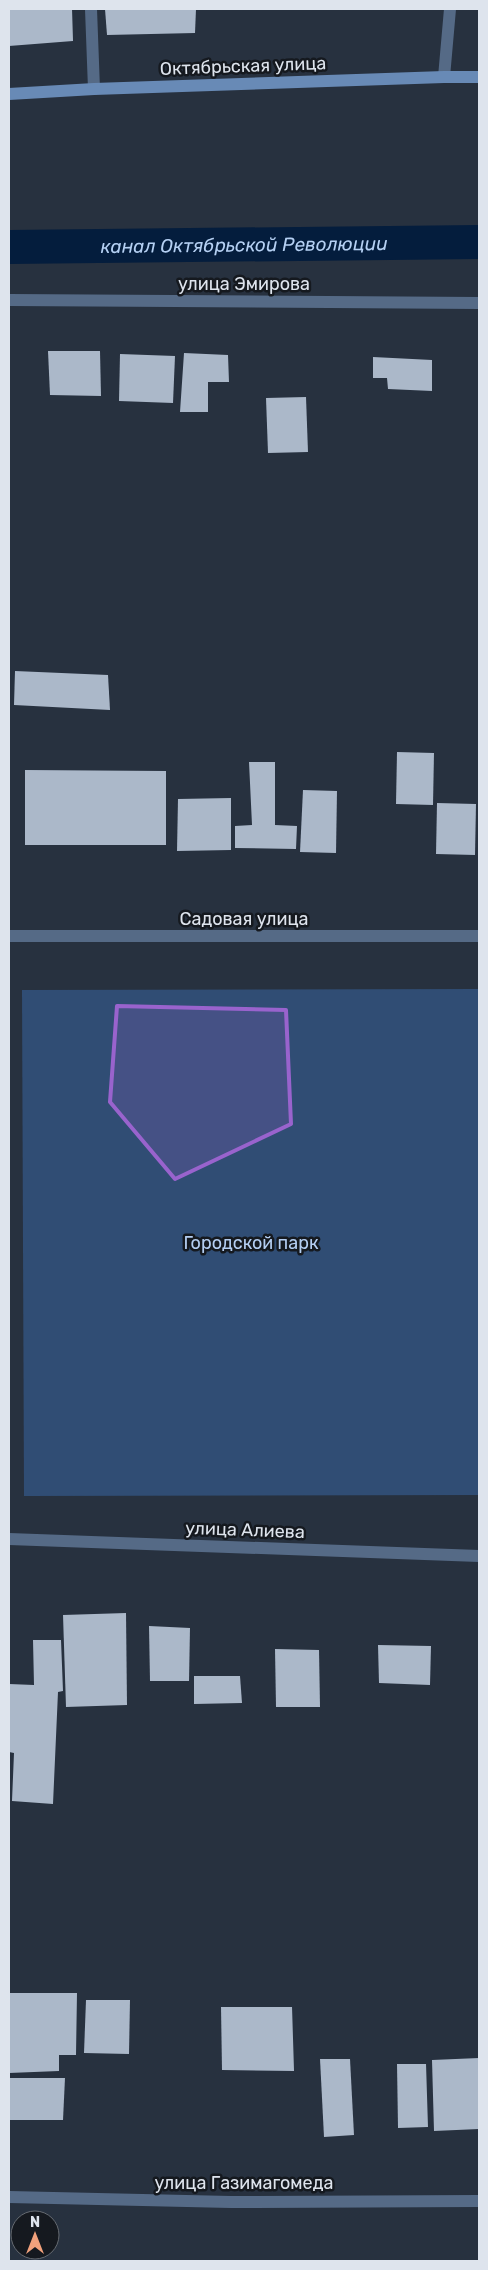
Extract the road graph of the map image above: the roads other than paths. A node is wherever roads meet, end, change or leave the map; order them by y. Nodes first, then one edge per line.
1 (91, 9) edge
2 (450, 9) edge
3 (444, 77) junction
4 (479, 77) edge
5 (94, 89) junction
6 (9, 94) edge
7 (9, 300) edge
8 (479, 303) edge
9 (9, 936) edge
10 (479, 936) edge
11 (9, 1539) edge
12 (479, 1556) edge
13 (9, 2197) edge
14 (479, 2200) edge

1 - 5 street
2 - 3 street
3 - 4 street, Октябрьская улица
3 - 5 street, Октябрьская улица
5 - 6 street, Октябрьская улица
7 - 8 street, улица Эмирова
9 - 10 street, Садовая улица
11 - 12 street, улица Алиева
13 - 14 street, улица Газимагомеда

